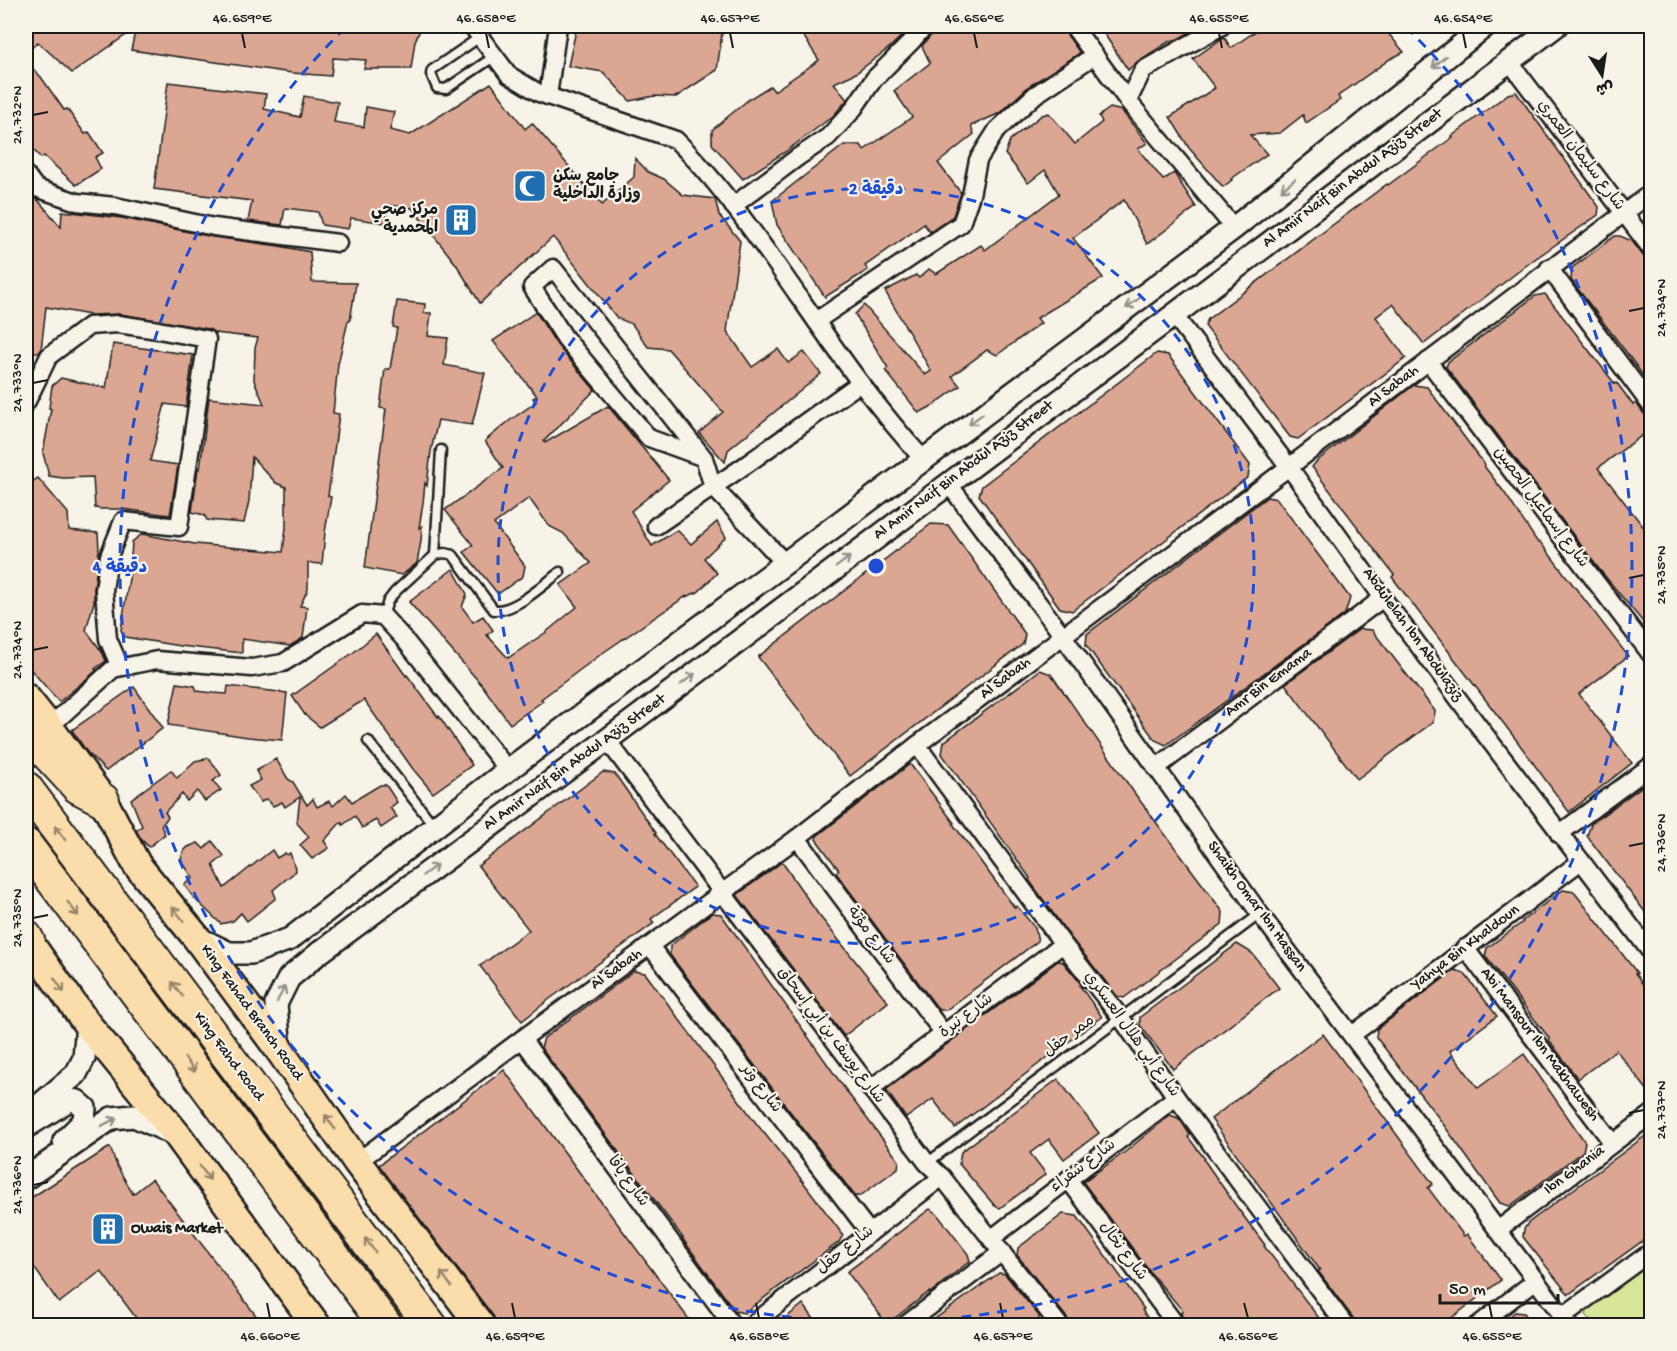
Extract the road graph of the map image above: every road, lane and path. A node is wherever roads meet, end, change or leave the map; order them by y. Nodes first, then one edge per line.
1 (558, 26) edge
2 (925, 26) edge
3 (1073, 26) edge
4 (1222, 26) edge
5 (1485, 26) edge
6 (1556, 26) edge
7 (476, 31) edge
8 (1095, 55) junction
9 (495, 56) junction
10 (1509, 61) junction
11 (548, 96) junction
12 (1128, 101) junction
13 (26, 175) edge
14 (1652, 192) edge
15 (733, 206) junction
16 (1623, 213) junction
17 (1234, 228) junction
18 (338, 243) dead end
19 (1652, 250) edge
20 (1549, 268) junction
21 (1174, 315) junction
22 (816, 321) junction
23 (1428, 361) junction
24 (860, 383) junction
25 (26, 403) edge
26 (1652, 407) edge
27 (441, 450) dead end
28 (704, 458) junction
29 (923, 459) junction
30 (1289, 467) junction
31 (948, 483) junction
32 (713, 487) junction
33 (656, 526) dead end
34 (435, 555) junction
35 (784, 562) junction
36 (560, 572) dead end
37 (1383, 598) junction
38 (383, 616) junction
39 (1063, 636) junction
40 (1651, 653) edge
41 (120, 667) junction
42 (26, 698) edge
43 (38, 729) edge
44 (607, 740) junction
45 (368, 741) dead end
46 (917, 745) junction
47 (1652, 765) edge
48 (1156, 768) junction
49 (508, 770) junction
50 (26, 788) edge
51 (104, 800) joint
52 (435, 827) junction
53 (1559, 834) junction
54 (797, 838) junction
55 (26, 845) edge
56 (1581, 861) junction
57 (722, 893) junction
58 (1260, 914) junction
59 (196, 937) junction
60 (27, 939) edge
61 (290, 939) junction
62 (1063, 944) junction
63 (650, 946) junction
64 (1466, 948) junction
65 (319, 953) junction
66 (1652, 954) edge
67 (1121, 1018) junction
68 (87, 1024) junction
69 (944, 1034) junction
70 (1352, 1035) junction
71 (522, 1039) junction
72 (280, 1051) junction
73 (870, 1089) junction
74 (1176, 1097) junction
75 (1652, 1114) edge
76 (26, 1118) edge
77 (26, 1127) edge
78 (178, 1136) junction
79 (1612, 1142) junction
80 (357, 1162) junction
81 (927, 1163) junction
82 (26, 1176) edge
83 (942, 1177) junction
84 (1068, 1179) junction
85 (1498, 1229) junction
86 (870, 1233) junction
87 (992, 1238) junction
88 (1652, 1251) edge
89 (1002, 1252) junction
90 (1536, 1280) junction
91 (1567, 1321) edge
92 (318, 1326) edge
93 (386, 1326) edge
94 (431, 1326) edge
95 (481, 1326) edge
96 (733, 1326) edge
97 (750, 1326) edge
98 (904, 1326) edge
99 (1060, 1326) edge
100 (1177, 1326) edge
101 (1346, 1326) edge
102 (1477, 1326) edge

1 - 11 street
2 - 15 street
3 - 8 street
4 - 12 street
5 -> 17 street, Al Amir Naif Bin Abdul Aziz Street
6 - 10 street, Al Amir Naif Bin Abdul Aziz Street
7 - 9 street
7 - 9 lane
8 - 12 street
8 - 22 street
9 - 11 street
10 - 16 street, شارع سليمان العمري
10 - 21 street, Al Amir Naif Bin Abdul Aziz Street
11 - 15 street
12 - 17 street
13 - 18 street
14 - 16 street, Al Sabah
15 - 22 street
16 - 19 street, شارع سليمان العمري
16 - 20 street, Al Sabah
17 -> 29 street, Al Amir Naif Bin Abdul Aziz Street
20 - 23 street, Al Sabah
20 - 26 street
21 - 30 street, Abdulelah Ibn Abdulaziz
21 - 31 street, Al Amir Naif Bin Abdul Aziz Street
22 - 24 street
23 - 30 street, Al Sabah
23 - 40 street, شارع إسماعيل الحصين
24 - 29 street
24 - 32 street
25 - 41 street
27 - 34 lane
28 - 28 street
28 - 32 street
29 - 35 street, Al Amir Naif Bin Abdul Aziz Street
30 - 37 street, Abdulelah Ibn Abdulaziz
30 - 39 street, Al Sabah
31 - 39 street, Shaikh Omar Ibn Hassan
44 -> 31 street, Al Amir Naif Bin Abdul Aziz Street
32 - 33 street
32 - 35 street
34 - 36 lane
34 - 38 lane
35 - 49 street, Al Amir Naif Bin Abdul Aziz Street
37 - 48 street, Amr Bin Emama
37 - 53 street, Abdulelah Ibn Abdulaziz
38 - 41 street
38 - 49 street
39 - 46 street, Al Sabah
39 - 48 street, Shaikh Omar Ibn Hassan
41 - 43 street
42 - 43 main road
43 - 51 highway
44 - 57 street, شارع يوسف بن أبي إسحاق
65 -> 44 street, Al Amir Naif Bin Abdul Aziz Street
45 - 52 lane
46 - 54 street, Al Sabah
46 - 62 street, شارع أبي هلال العسكري
47 - 53 street
48 - 58 street, Shaikh Omar Ibn Hassan
49 - 52 street, Al Amir Naif Bin Abdul Aziz Street
94 -> 50 highway, King Fahd Road
59 -> 51 main road, King Fahad Branch Road
52 - 61 street, Al Amir Naif Bin Abdul Aziz Street
53 - 56 street, Abdulelah Ibn Abdulaziz
54 - 57 street, Al Sabah
54 - 69 street, شارع مؤتة
55 -> 93 highway
56 - 64 street, Yahya Bin Khaldoun
56 - 66 street, Abdulelah Ibn Abdulaziz
57 - 63 street, Al Sabah
57 - 73 street, شارع يوسف بن أبي إسحاق
58 - 67 lane, ممر حقل
58 - 70 street, Shaikh Omar Ibn Hassan
59 - 61 street, Al Amir Naif Bin Abdul Aziz Street
59 - 72 main road, King Fahad Branch Road
60 -> 68 main road
61 - 65 street
62 - 67 street, شارع أبي هلال العسكري
62 - 69 street, شارع نبرة
63 - 71 street, Al Sabah
63 - 86 street, شارع وتر
64 - 70 street, Yahya Bin Khaldoun
64 - 79 street, Abi Mansour Ibn Makhawesh
72 -> 65 street, Al Amir Naif Bin Abdul Aziz Street
67 - 74 street, شارع أبي هلال العسكري
67 - 81 lane, ممر حقل
68 - 76 street
68 - 78 main road
69 - 73 street, شارع نبرة
70 - 85 street, Shaikh Omar Ibn Hassan
71 - 80 street, Al Sabah
71 - 96 street, شارع يافا
80 -> 72 main road, King Fahad Branch Road
73 - 81 street, شارع يوسف بن أبي إسحاق
74 - 84 street, شارع شقراء
74 - 101 street, شارع أبي هلال العسكري
75 - 79 street, Ibn Ghania
77 - 82 street
82 -> 78 street
78 -> 92 main road
79 - 85 street, Ibn Ghania
95 -> 80 main road, King Fahad Branch Road
81 - 83 street, شارع يوسف بن أبي إسحاق
83 - 86 street, شارع حقل
83 - 87 street, شارع يوسف بن أبي إسحاق
84 - 87 street, شارع شقراء
84 - 100 street, شارع نخال
85 - 90 street, Shaikh Omar Ibn Hassan
86 - 97 street, شارع حقل
87 - 89 street, شارع يوسف بن أبي إسحاق
88 - 91 street
89 - 98 street
89 - 99 street, شارع يوسف بن أبي إسحاق
90 - 91 street, Shaikh Omar Ibn Hassan
90 - 102 street

